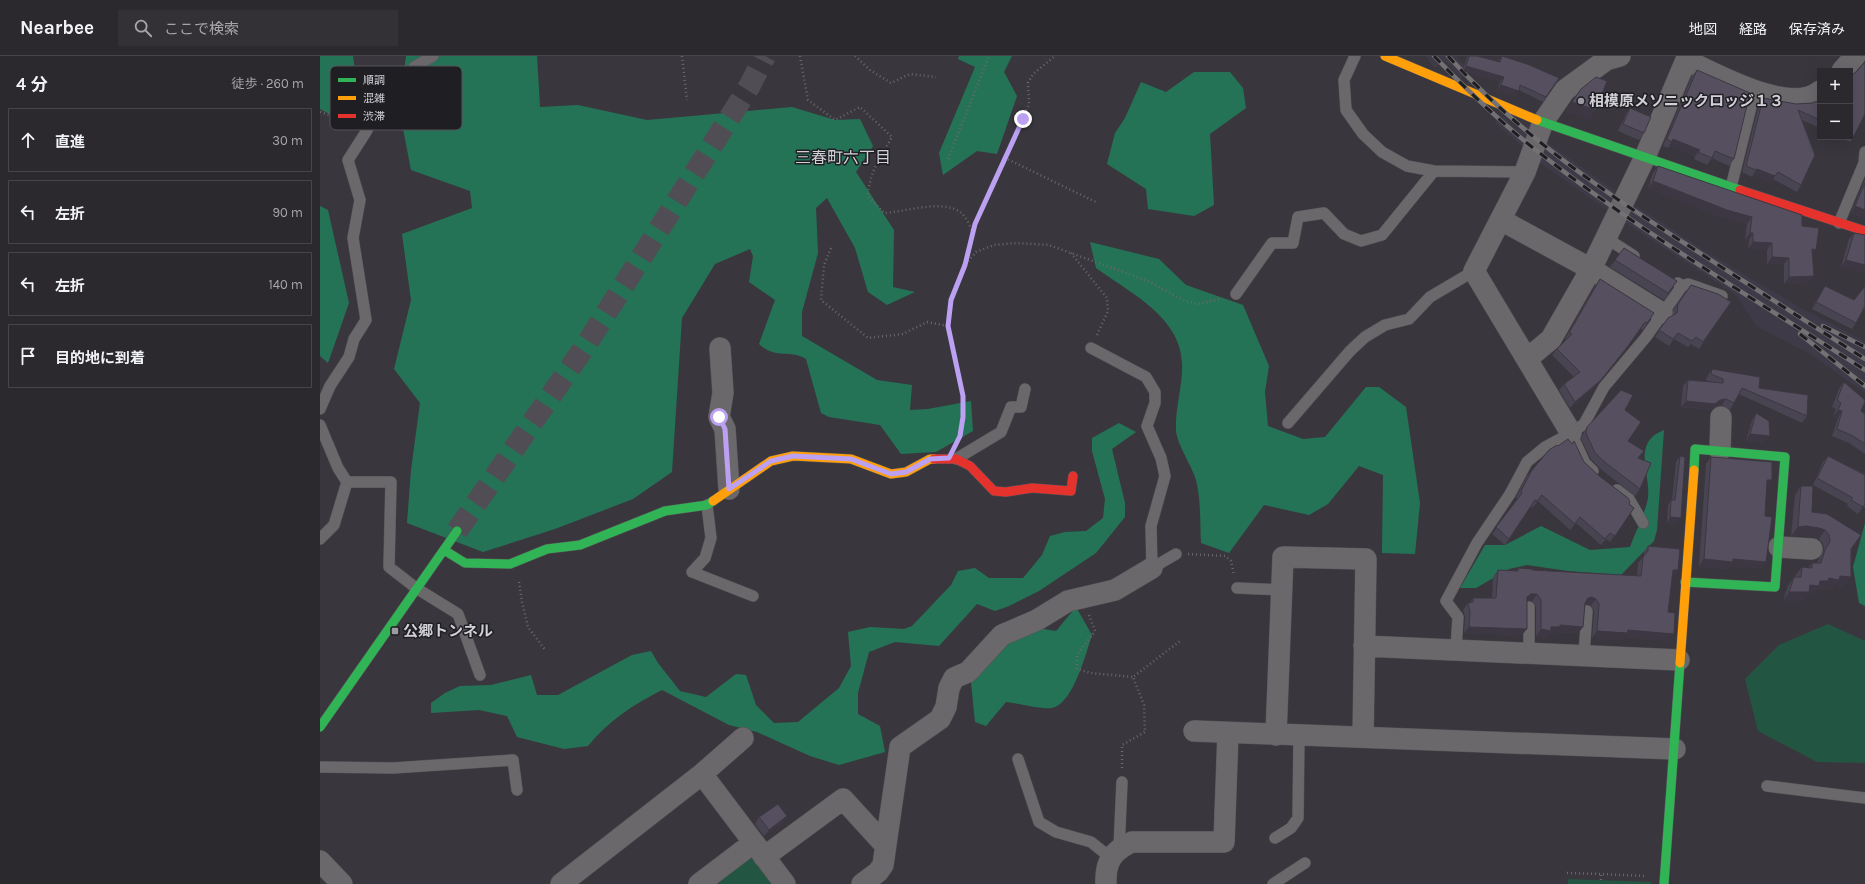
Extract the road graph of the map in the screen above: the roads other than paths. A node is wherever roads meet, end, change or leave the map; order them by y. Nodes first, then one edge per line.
1 (433, 56) edge
2 (1356, 56) edge
3 (1385, 56) edge
4 (1855, 56) edge
5 (1610, 57) edge
6 (1682, 58) edge
7 (416, 66) edge
8 (1845, 68) edge
9 (1755, 91) junction
10 (1817, 94) edge
11 (1543, 122) junction
12 (367, 130) edge
13 (1645, 157) junction
14 (1865, 159) edge
15 (1434, 171) junction
16 (1524, 172) junction
17 (1731, 187) junction
18 (1501, 220) junction
19 (1840, 223) junction
20 (1865, 231) edge
21 (1606, 238) junction
22 (1644, 263) edge
23 (1591, 269) junction
24 (1474, 271) junction
25 (1670, 278) edge
26 (1682, 286) junction
27 (1236, 294) road end
28 (1722, 296) edge
29 (1662, 313) junction
30 (720, 348) dead end
31 (1091, 348) road end
32 (1527, 359) junction
33 (1025, 389) dead end
34 (320, 409) edge
35 (1721, 418) dead end
36 (1288, 423) dead end
37 (320, 425) edge
38 (1572, 433) junction
39 (1720, 451) junction
40 (952, 458) junction
41 (1073, 476) dead end
42 (1598, 476) edge
43 (347, 482) junction
44 (1611, 485) edge
45 (729, 489) junction
46 (707, 505) junction
47 (1642, 523) dead end
48 (458, 531) tunnel mouth
49 (320, 539) edge
50 (1779, 547) junction
51 (1812, 549) dead end
52 (444, 550) junction
53 (1176, 554) road end
54 (1152, 568) junction
55 (1685, 582) junction
56 (416, 588) junction
57 (1237, 588) road end
58 (1281, 590) junction
59 (753, 596) dead end
60 (1529, 607) edge
61 (1587, 611) edge
62 (1364, 646) junction
63 (1456, 649) junction
64 (1529, 653) junction
65 (1584, 655) junction
66 (1679, 660) junction
67 (480, 675) dead end
68 (320, 728) edge
69 (1194, 731) dead end
70 (1228, 733) junction
71 (1276, 734) junction
72 (1299, 735) junction
73 (1362, 737) junction
74 (743, 738) dead end
75 (1674, 749) junction
76 (1018, 760) dead end
77 (320, 767) edge
78 (702, 774) junction
79 (1122, 782) road end
80 (1767, 786) dead end
81 (517, 790) dead end
82 (1865, 798) edge
83 (1275, 838) dead end
84 (885, 845) junction
85 (758, 850) junction
86 (1115, 853) junction
87 (320, 861) edge
88 (1305, 862) dead end
89 (1663, 881) edge
90 (342, 884) edge
91 (561, 884) edge
92 (699, 884) edge
93 (785, 884) edge
94 (862, 884) edge
95 (1106, 884) edge
96 (1273, 884) edge

1 - 7 lane
2 - 15 lane
3 - 11 street
4 - 8 street
5 - 11 street
6 - 9 street
6 - 13 street
9 - 10 street
9 - 17 lane
11 - 13 street
11 - 16 street
12 - 34 lane
13 - 17 street
13 - 21 street
14 - 19 lane
15 - 16 lane
15 - 27 lane
16 - 18 street
17 - 19 street
18 - 23 street
18 - 24 street
19 - 20 street
21 - 22 lane
21 - 23 street
23 - 29 street
23 - 32 street
24 - 32 street
24 - 36 lane
25 - 26 lane
26 - 28 lane
26 - 29 lane
29 - 38 lane
30 - 45 street
31 - 54 lane
32 - 38 street
33 - 40 lane
35 - 39 street
37 - 43 lane
38 - 42 lane
38 - 63 lane
39 - 50 street
39 - 55 street
40 - 41 street
40 - 45 street
43 - 49 lane
43 - 56 lane
44 - 47 lane
45 - 46 street
46 - 52 street
46 - 59 lane
48 - 52 street
50 - 51 street
50 - 55 street
52 - 56 street
53 - 54 lane
54 - 84 street
55 - 66 street
56 - 67 lane
56 - 68 street
57 - 58 lane
58 - 62 street
58 - 71 street
60 - 64 lane
61 - 65 lane
62 - 63 street
62 - 73 street
63 - 64 street
64 - 65 street
65 - 66 street
66 - 75 street
69 - 70 street
70 - 71 street
70 - 86 street
71 - 72 street
72 - 73 street
72 - 83 lane
73 - 75 street
74 - 78 street
75 - 89 street
76 - 86 lane
77 - 81 lane
78 - 85 street
78 - 91 street
79 - 86 lane
80 - 82 lane
84 - 85 street
84 - 94 street
85 - 92 street
85 - 93 street
86 - 95 street
87 - 90 street
88 - 96 lane

